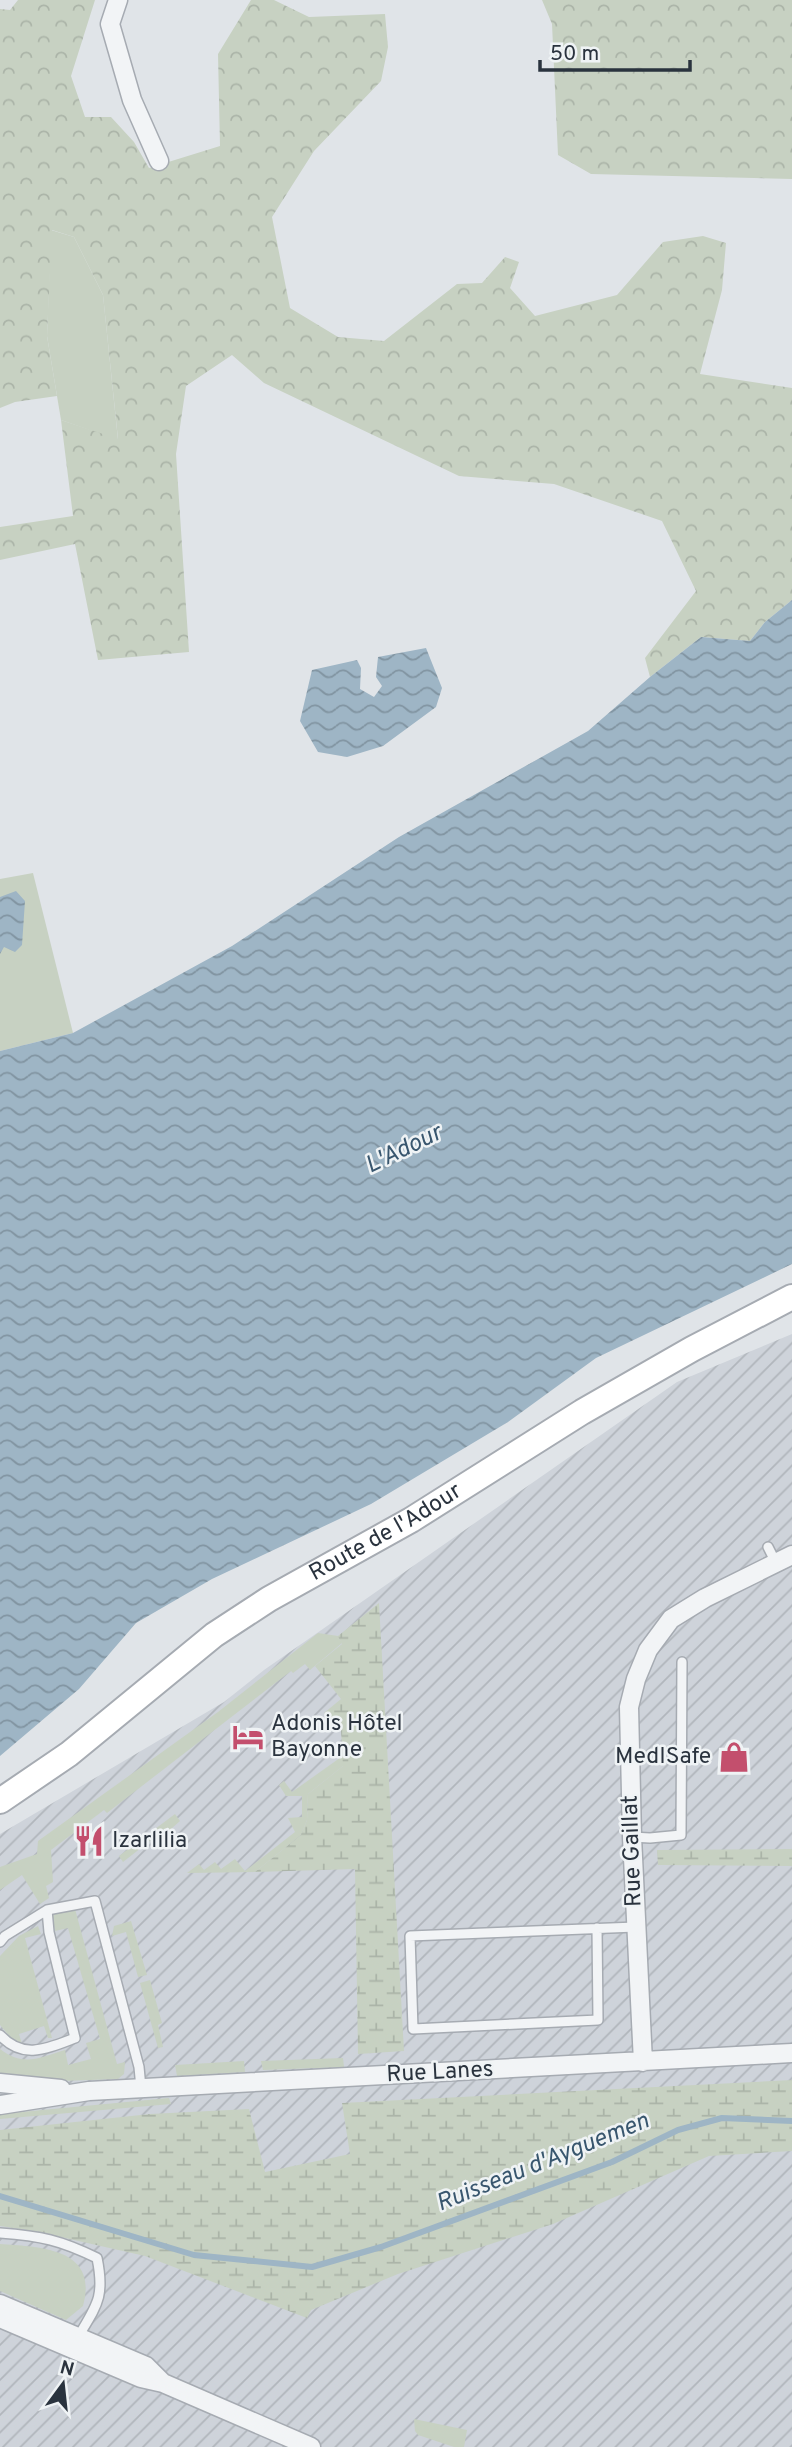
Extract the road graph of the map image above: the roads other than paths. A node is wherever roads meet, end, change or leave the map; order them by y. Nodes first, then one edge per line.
1 (118, 0) edge
2 (159, 161) dead end
3 (792, 1297) edge
4 (779, 1555) edge
5 (682, 1662) dead end
6 (0, 1801) edge
7 (632, 1837) junction
8 (47, 1910) junction
9 (636, 1927) junction
10 (597, 1928) junction
11 (0, 1942) edge
12 (0, 2035) edge
13 (792, 2053) edge
14 (643, 2062) junction
15 (0, 2083) edge
16 (141, 2088) junction
17 (89, 2091) junction
18 (0, 2105) edge
19 (0, 2233) edge
20 (0, 2304) edge
21 (0, 2318) edge
22 (75, 2342) junction
23 (311, 2447) edge

1 - 2 street
3 - 6 main road, Route de l'Adour
4 - 7 street, Rue Gaillat
5 - 7 lane
7 - 9 street, Rue Gaillat
8 - 11 lane
8 - 12 lane
8 - 16 lane
9 - 10 lane
9 - 14 street, Rue Gaillat
10 - 10 lane
13 - 14 street, Rue Lanes
14 - 16 street, Rue Lanes
15 - 17 street, Rue Lanes
16 - 17 street, Rue Lanes
17 - 18 street, Rue Lanes
19 - 22 lane
20 - 22 street
21 - 22 street
22 - 23 street

